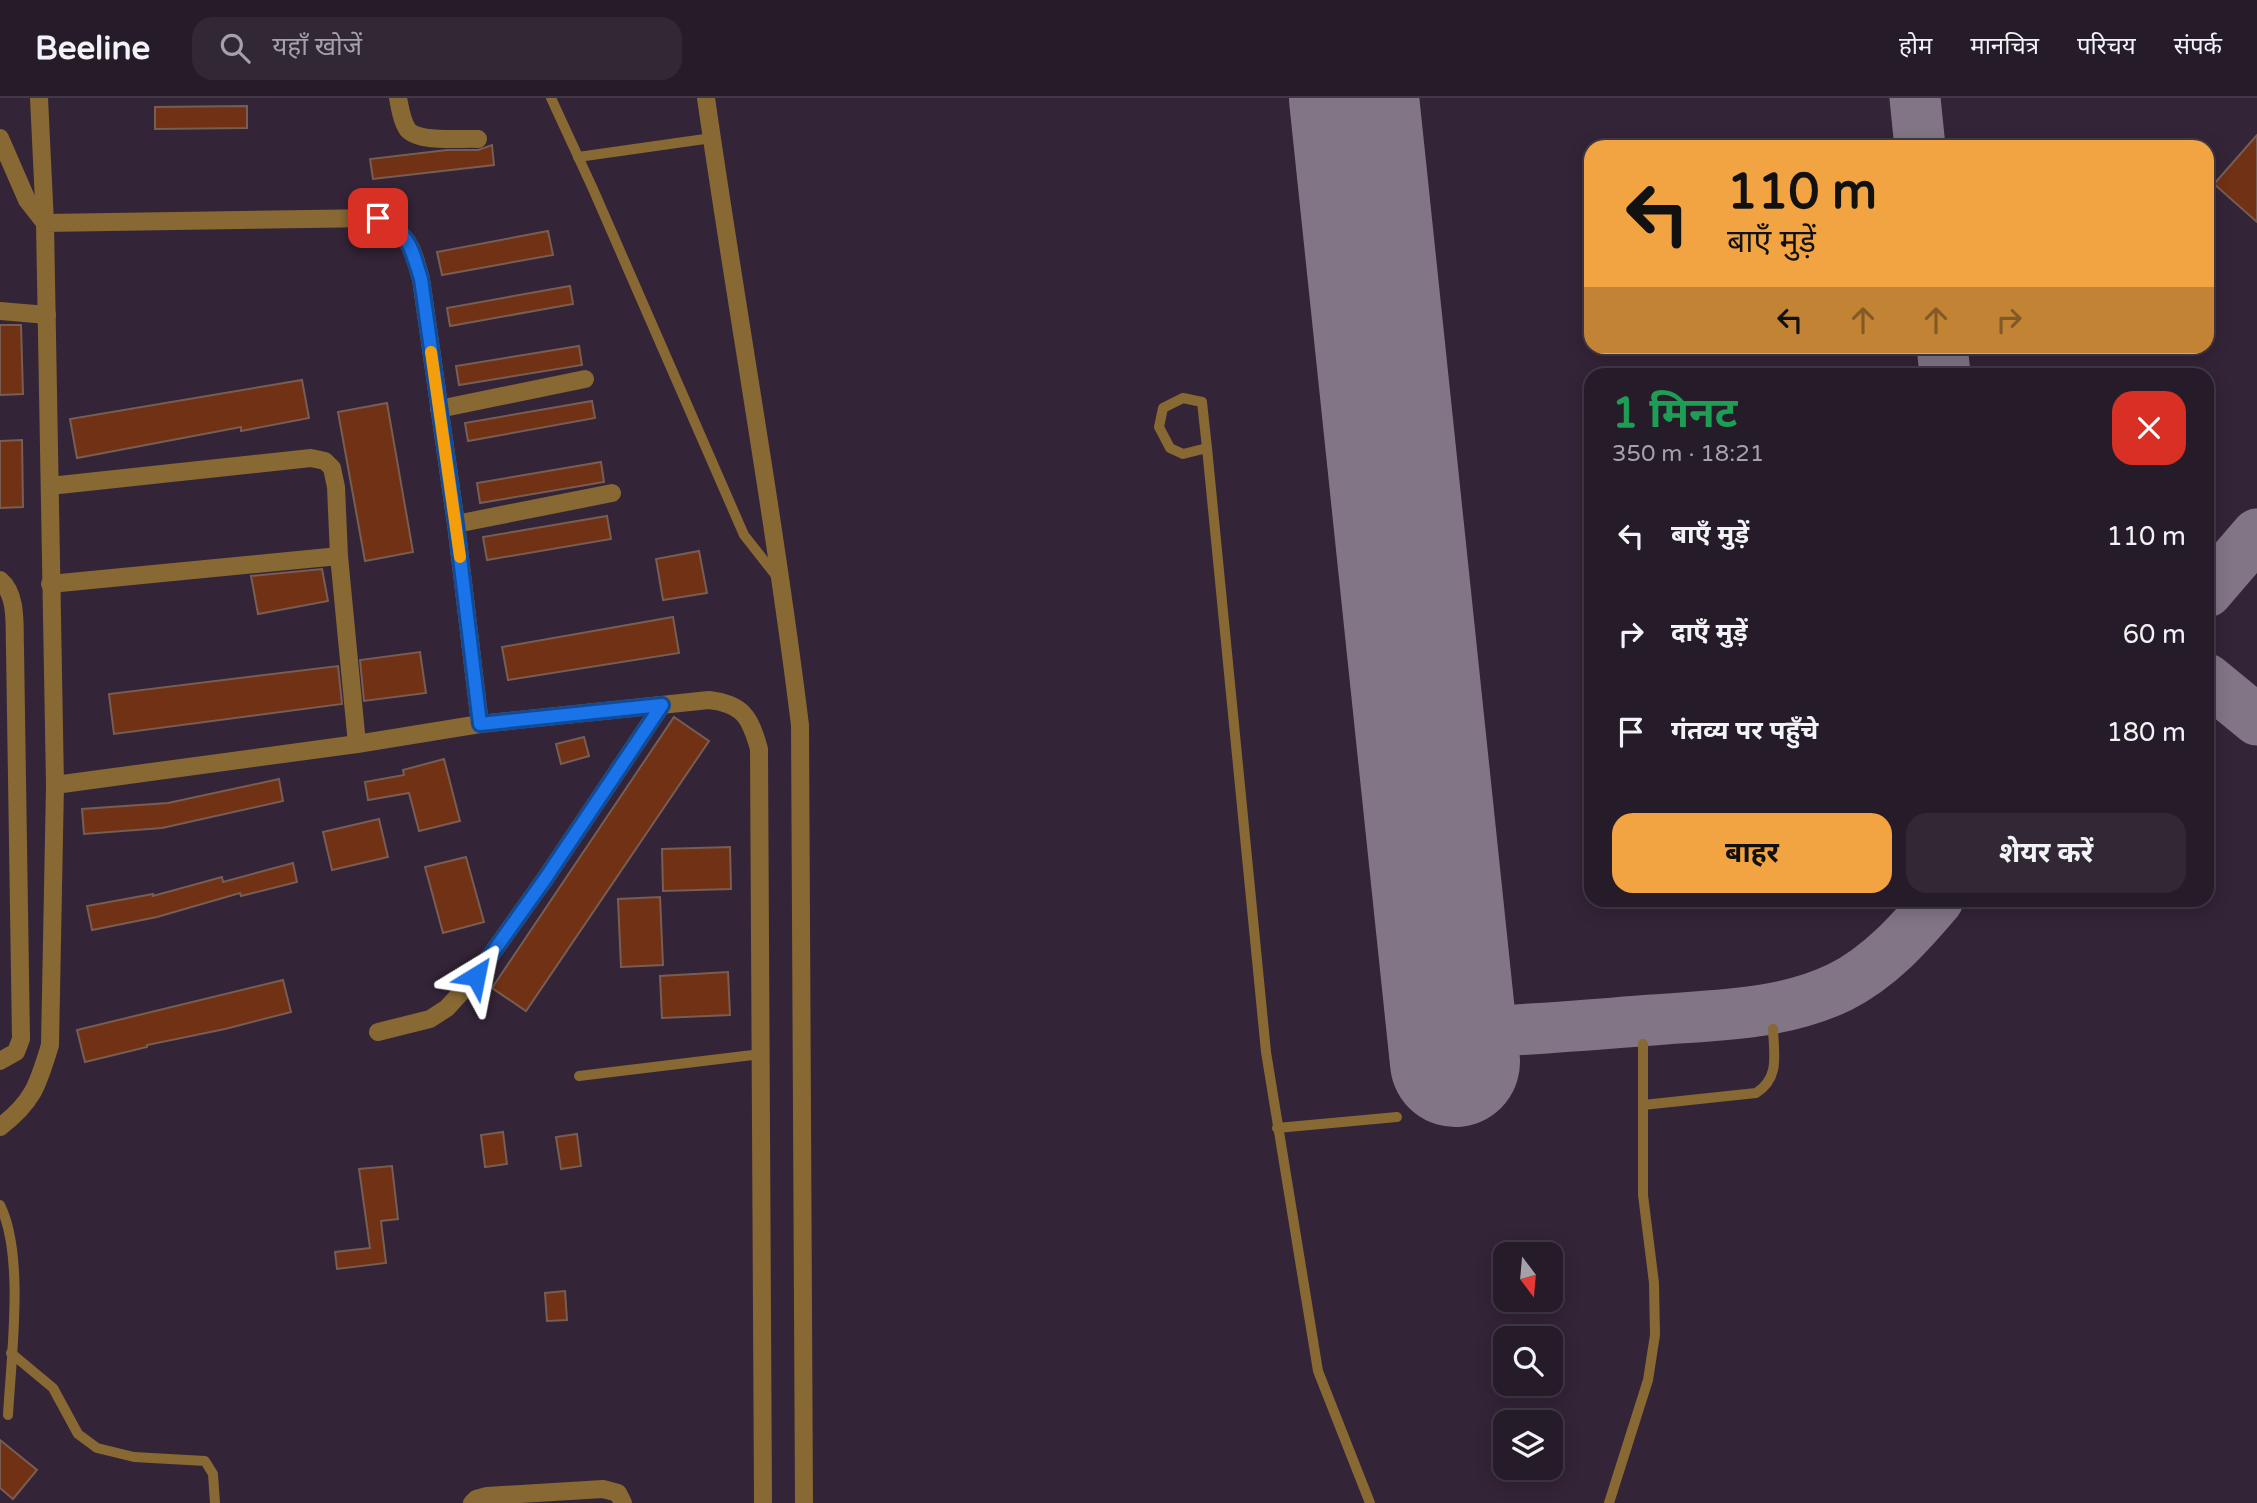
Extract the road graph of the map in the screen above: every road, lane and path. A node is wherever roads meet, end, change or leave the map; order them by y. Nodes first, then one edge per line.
1 (39, 98) edge
2 (398, 98) edge
3 (551, 98) edge
4 (706, 98) edge
5 (0, 138) edge
6 (712, 138) junction
7 (478, 139) dead end
8 (578, 157) junction
9 (45, 223) junction
10 (0, 311) edge
11 (47, 314) junction
12 (585, 379) dead end
13 (439, 410) junction
14 (1207, 447) junction
15 (50, 486) junction
16 (612, 494) dead end
17 (456, 524) junction
18 (339, 556) junction
19 (0, 580) edge
20 (779, 580) junction
21 (50, 584) junction
22 (662, 705) junction
23 (480, 724) junction
24 (357, 744) junction
25 (55, 785) junction
26 (1773, 1029) dead end
27 (378, 1032) dead end
28 (1643, 1044) dead end
29 (761, 1054) junction
30 (0, 1061) edge
31 (579, 1076) dead end
32 (1643, 1105) junction
33 (1397, 1117) dead end
34 (0, 1128) edge
35 (1277, 1128) junction
36 (0, 1205) edge
37 (11, 1353) junction
38 (8, 1415) dead end
39 (215, 1503) edge
40 (472, 1503) edge
41 (623, 1503) edge
42 (762, 1503) edge
43 (804, 1503) edge
44 (1370, 1503) edge
45 (1609, 1503) edge

1 - 9 street
2 - 7 street
3 - 8 lane
4 - 6 street
5 - 9 street
6 - 8 lane
6 - 20 street
8 - 20 lane
9 - 11 street
9 - 13 street
10 - 11 street
11 - 15 street
12 - 13 street
13 - 17 street
14 - 14 lane
14 - 35 lane
15 - 18 street
15 - 21 street
16 - 17 street
17 - 23 street
18 - 21 street
18 - 24 street
19 - 30 street
20 - 43 street
21 - 25 street
22 - 23 street
22 - 27 street
22 - 29 street
23 - 24 street
24 - 25 street
25 - 34 street
26 - 32 lane
28 - 32 lane
29 - 31 lane
29 - 42 street
32 - 45 lane
33 - 35 lane
35 - 44 lane
36 - 37 lane
37 - 38 lane
37 - 39 lane
40 - 41 street

